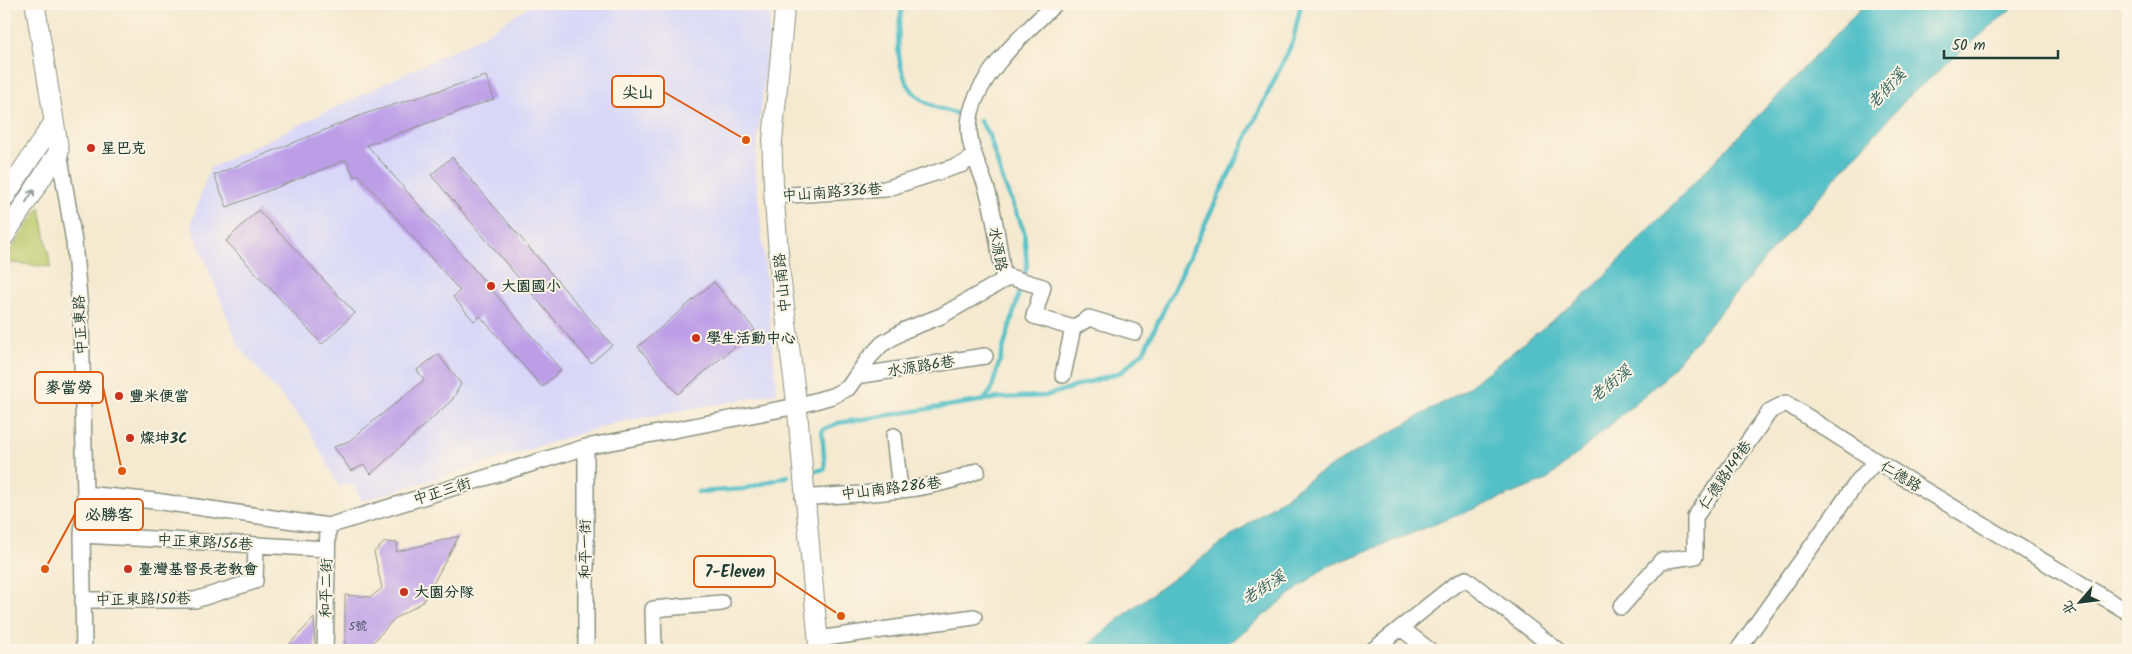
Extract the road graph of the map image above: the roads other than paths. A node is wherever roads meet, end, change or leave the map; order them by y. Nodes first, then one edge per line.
1 (35, 4) edge
2 (785, 4) edge
3 (1055, 4) edge
4 (54, 122) junction
5 (59, 151) junction
6 (974, 156) junction
7 (774, 196) junction
8 (4, 198) edge
9 (4, 236) edge
10 (1008, 277) junction
11 (1073, 328) junction
12 (1135, 332) dead end
13 (985, 356) dead end
14 (1062, 375) dead end
15 (856, 376) junction
16 (797, 406) junction
17 (894, 436) dead end
18 (586, 447) junction
19 (1876, 460) junction
20 (977, 471) dead end
21 (900, 490) junction
22 (85, 494) junction
23 (804, 498) junction
24 (328, 526) junction
25 (82, 534) junction
26 (256, 545) junction
27 (327, 549) junction
28 (83, 600) junction
29 (722, 603) dead end
30 (1621, 607) dead end
31 (2128, 612) edge
32 (974, 617) dead end
33 (1402, 628) junction
34 (818, 644) edge
35 (84, 650) edge
36 (325, 650) edge
37 (586, 650) edge
38 (654, 650) edge
39 (1373, 650) edge
40 (1429, 650) edge
41 (1558, 650) edge
42 (1738, 650) edge

1 - 4 main road, 中正東路
2 - 7 main road, 中山南路
3 - 6 street, 水源路
4 - 5 main road, 中正東路
4 - 8 main road
9 -> 5 main road
5 - 22 street, 中正東路
6 - 7 street, 中山南路336巷
6 - 10 street, 水源路
7 - 16 main road, 中山南路
10 - 11 street
10 - 15 street, 水源路
11 - 12 street
11 - 14 street
13 - 15 street, 水源路6巷
15 - 16 street, 水源路
16 - 18 street, 中正三街
16 - 23 main road, 中山南路
17 - 21 street
18 - 24 street, 中正三街
18 - 37 street, 和平一街
19 - 30 street, 仁德路149巷
19 - 31 street, 仁德路
19 - 42 street, 仁德路
20 - 21 street, 中山南路286巷
21 - 23 street, 中山南路286巷
22 - 24 street, 中正三街
22 - 25 street, 中正東路
23 - 34 main road, 中山南路
24 - 27 street, 和平二街
25 - 26 street, 中正東路156巷
25 - 28 street, 中正東路
26 - 27 street, 中正東路156巷
26 - 28 street, 中正東路150巷
27 - 36 street, 和平二街
28 - 35 street, 中正東路
29 - 38 street
32 - 34 street
33 - 39 street
33 - 40 street
33 - 41 street

